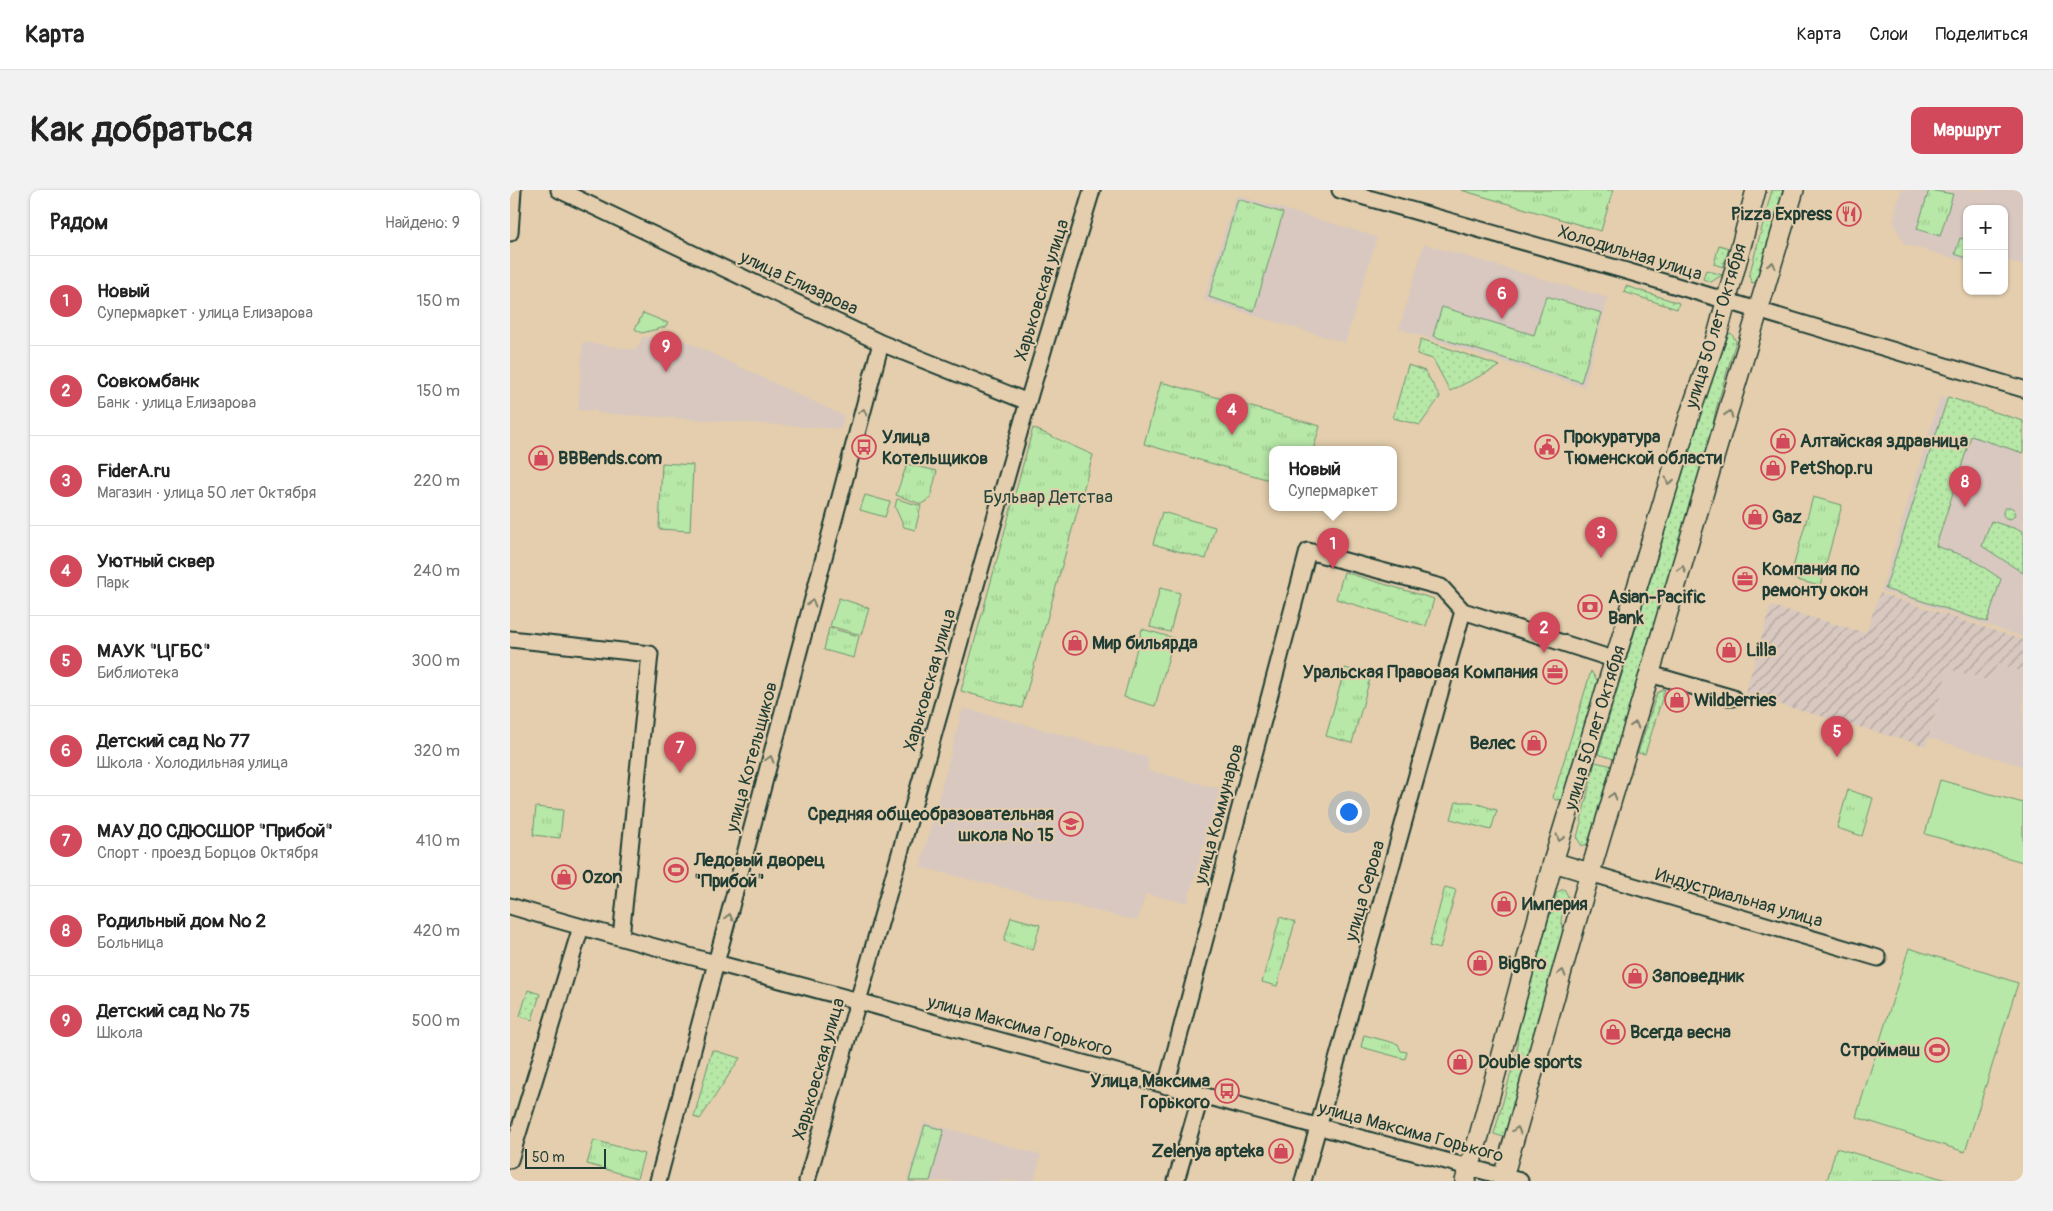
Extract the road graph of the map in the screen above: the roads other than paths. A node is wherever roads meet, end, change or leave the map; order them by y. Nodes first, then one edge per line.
1 (513, 190) edge
2 (559, 190) edge
3 (1092, 190) edge
4 (1340, 190) edge
5 (1756, 190) edge
6 (1794, 190) edge
7 (510, 233) edge
8 (1726, 302) junction
9 (1759, 312) junction
10 (881, 343) junction
11 (2023, 389) edge
12 (1028, 402) junction
13 (1463, 611) junction
14 (510, 639) edge
15 (1616, 660) junction
16 (1650, 674) junction
17 (1733, 698) dead end
18 (1553, 862) junction
19 (1590, 873) junction
20 (510, 906) edge
21 (581, 927) junction
22 (620, 937) junction
23 (1878, 958) dead end
24 (716, 964) junction
25 (858, 1001) junction
26 (1166, 1086) junction
27 (1201, 1095) junction
28 (1318, 1127) junction
29 (510, 1160) edge
30 (1467, 1174) edge
31 (1509, 1179) edge
32 (658, 1181) edge
33 (807, 1181) edge
34 (1176, 1181) edge
35 (1303, 1181) edge

1 - 7 street
2 - 10 street, улица Елизарова
3 - 12 street, Харьковская улица
4 - 8 street, Холодильная улица
5 - 8 main road, улица 50 лет Октября
9 -> 6 main road, улица 50 лет Октября
8 - 9 street, Холодильная улица
8 -> 15 main road, улица 50 лет Октября
9 - 11 street, Холодильная улица
16 -> 9 main road, улица 50 лет Октября
10 - 12 street, улица Елизарова
24 -> 10 street, улица Котельщиков
12 - 25 street, Харьковская улица
13 - 15 street
13 - 26 street, улица Коммунаров
13 - 28 street, улица Серова
14 - 22 street
15 -> 18 main road, улица 50 лет Октября
16 - 17 street
19 -> 16 main road, улица 50 лет Октября
18 - 19 main road
18 - 30 main road, улица 50 лет Октября
19 - 23 street, Индустриальная улица
31 -> 19 main road, улица 50 лет Октября
20 - 21 street, улица Максима Горького
21 - 22 street, улица Максима Горького
21 - 29 street
22 - 24 street, улица Максима Горького
24 - 25 street, улица Максима Горького
24 - 32 street, улица Котельщиков
25 - 26 street, улица Максима Горького
25 - 33 street, Харьковская улица
26 - 27 street, улица Максима Горького
27 - 28 street, улица Максима Горького
27 - 34 street
28 - 30 street, улица Максима Горького
28 - 35 street, улица Серова
30 - 31 street, улица Максима Горького

